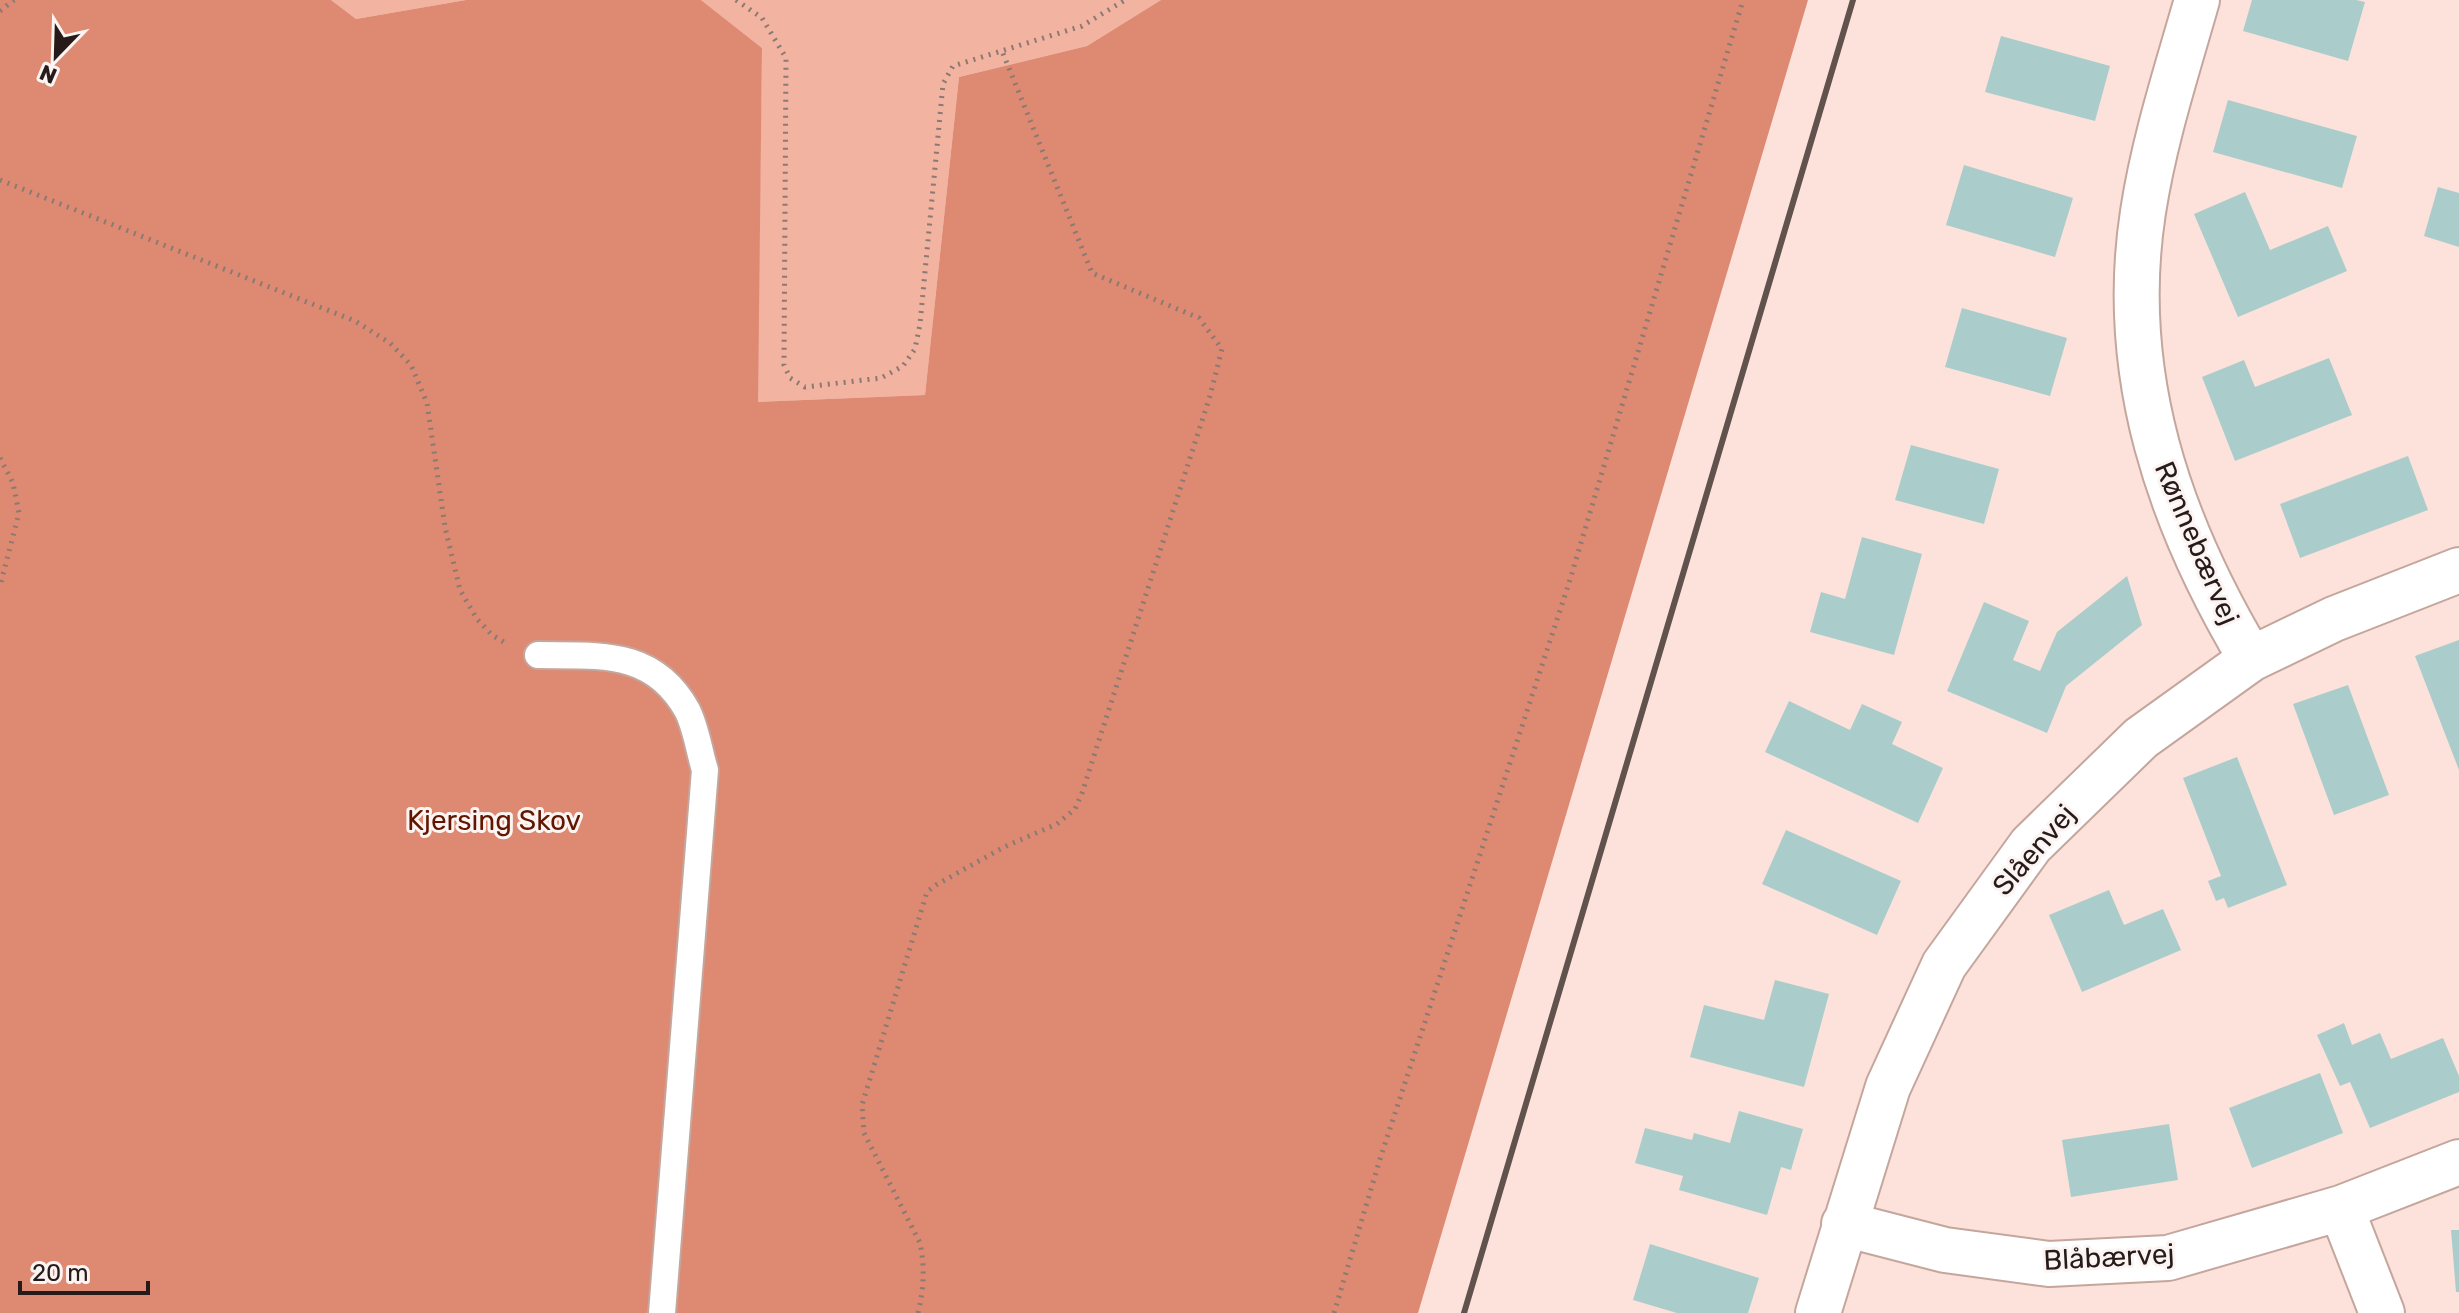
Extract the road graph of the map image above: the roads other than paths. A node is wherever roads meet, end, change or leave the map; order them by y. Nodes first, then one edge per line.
1 (2197, 0) edge
2 (2459, 570) edge
3 (538, 655) road end
4 (2251, 659) junction
5 (2459, 1162) edge
6 (2341, 1208) junction
7 (1844, 1224) junction
8 (662, 1313) edge
9 (1818, 1313) edge
10 (2382, 1313) edge

1 - 4 street, Rønnebærvej
2 - 4 street, Slåenvej
3 - 8 lane
4 - 7 street, Slåenvej
5 - 6 street, Blåbærvej
6 - 7 street, Blåbærvej
6 - 10 street
7 - 9 street, Slåenvej

